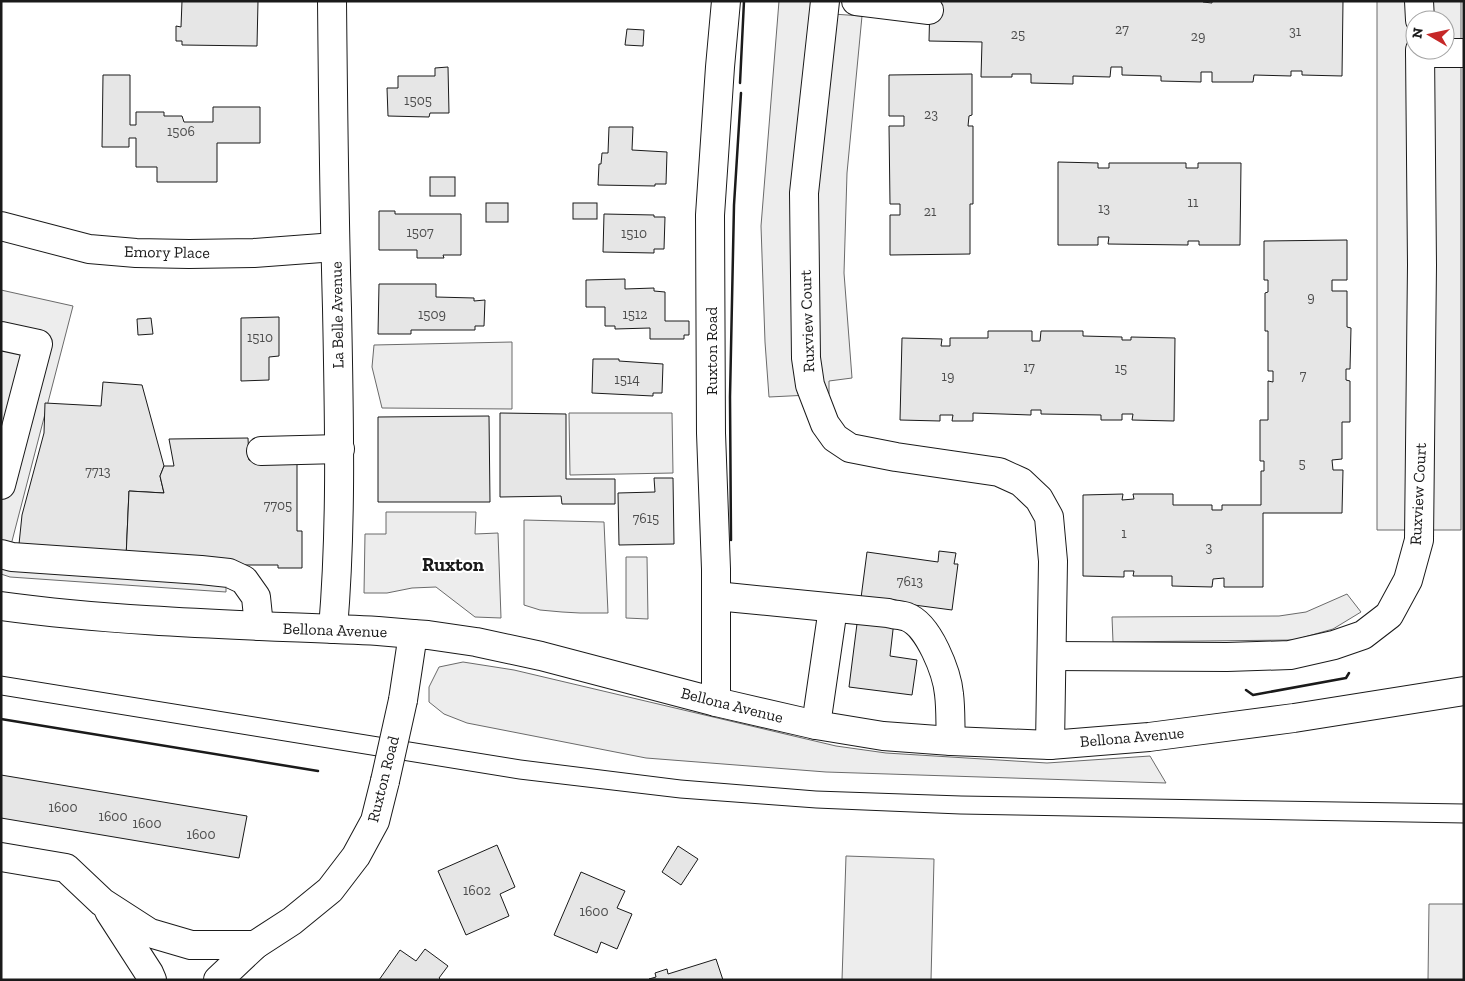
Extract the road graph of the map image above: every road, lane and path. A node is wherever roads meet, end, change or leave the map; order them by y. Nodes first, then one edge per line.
1 (332, 1) edge
2 (726, 1) edge
3 (824, 1) edge
4 (856, 1) edge
5 (929, 10) dead end
6 (1420, 60) edge
7 (1, 226) edge
8 (335, 247) junction
9 (1, 336) edge
10 (340, 449) junction
11 (261, 451) dead end
12 (1, 485) edge
13 (1, 554) edge
14 (716, 596) junction
15 (1, 606) edge
16 (833, 608) junction
17 (259, 626) junction
18 (333, 629) junction
19 (414, 634) junction
20 (1052, 656) junction
21 (1464, 691) edge
22 (716, 702) junction
23 (816, 726) junction
24 (951, 741) junction
25 (1050, 744) junction
26 (1, 857) edge
27 (102, 902) junction
28 (255, 945) junction
29 (152, 980) edge
30 (218, 980) edge

1 - 8 street, La Belle Avenue
2 - 14 street, Ruxton Road
3 - 20 street, Ruxview Court
4 - 5 street
6 - 20 street, Ruxview Court
7 - 8 street, Emory Place
8 - 10 street, La Belle Avenue
9 - 12 street
10 - 11 street
10 - 18 street, La Belle Avenue
13 - 17 street
14 - 16 street
14 - 22 street, Ruxton Road
15 - 17 street, Bellona Avenue
16 - 23 street
16 - 24 street
17 - 18 street, Bellona Avenue
18 - 19 street, Bellona Avenue
19 - 22 street, Bellona Avenue
19 - 28 street, Ruxton Road, bridge
20 - 25 street, Ruxview Court
21 - 25 street, Bellona Avenue
22 - 23 street, Bellona Avenue
23 - 24 street, Bellona Avenue
24 - 25 street, Bellona Avenue
26 - 27 street
27 - 28 street
27 - 29 street
28 - 30 street, Ruxton Road

